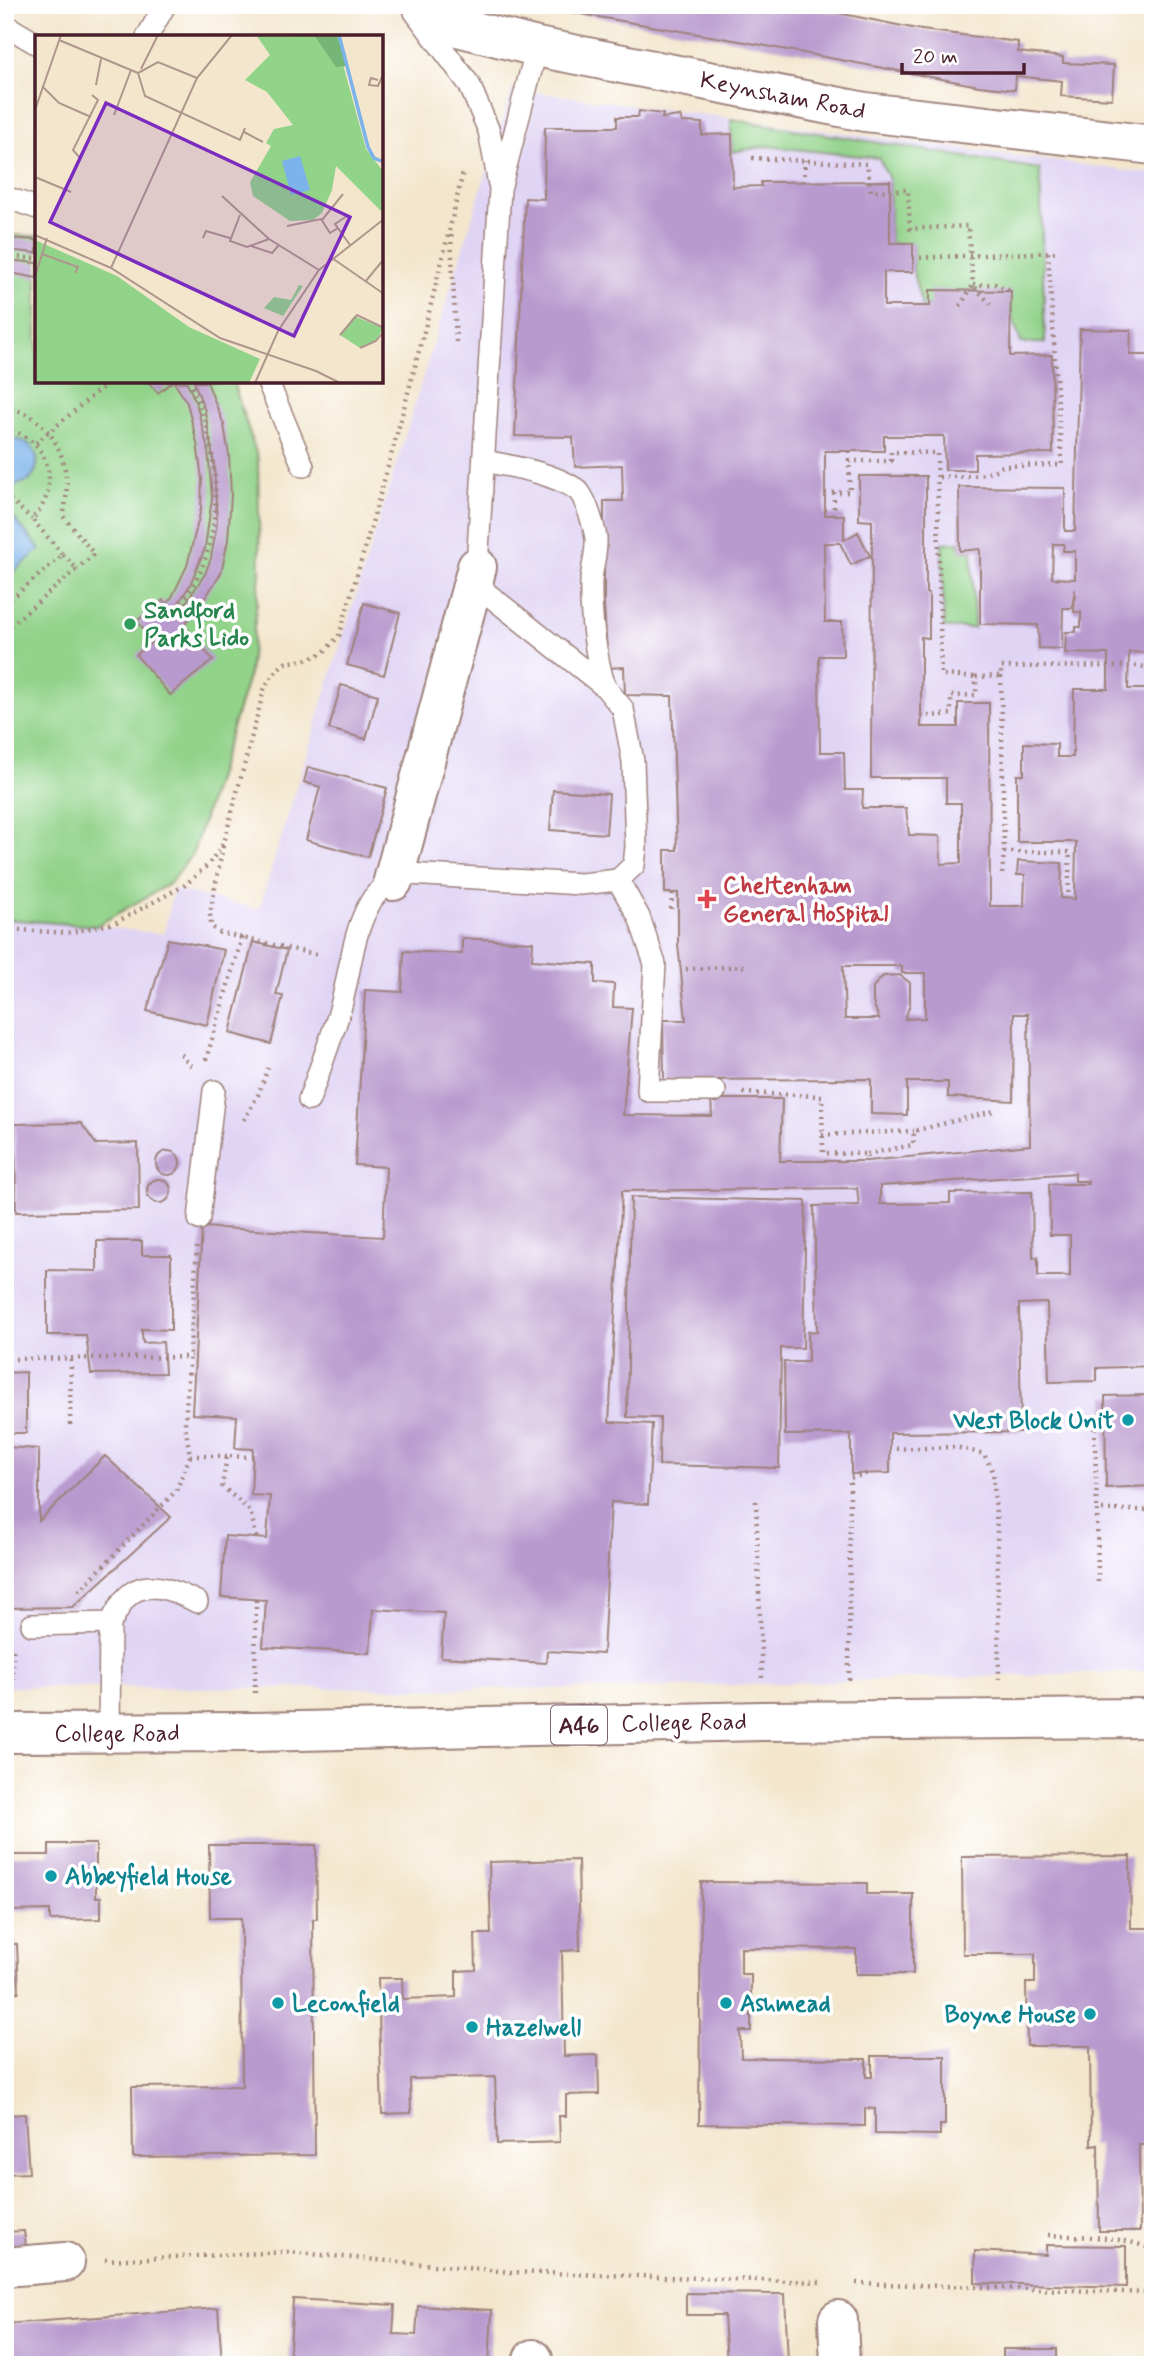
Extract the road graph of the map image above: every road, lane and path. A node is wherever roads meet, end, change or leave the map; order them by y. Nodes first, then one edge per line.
1 (165, 5) edge
2 (410, 5) edge
3 (423, 5) edge
4 (5, 25) edge
5 (148, 35) edge
6 (35, 43) edge
7 (537, 47) junction
8 (479, 107) junction
9 (1153, 145) edge
10 (751, 158) dead end
11 (804, 160) junction
12 (804, 182) dead end
13 (500, 189) junction
14 (5, 197) edge
15 (35, 207) edge
16 (1048, 252) junction
17 (1058, 252) dead end
18 (971, 255) junction
19 (5, 256) edge
20 (913, 258) dead end
21 (35, 259) edge
22 (973, 285) junction
23 (1011, 291) dead end
24 (991, 305) dead end
25 (960, 306) dead end
26 (108, 383) edge
27 (190, 383) edge
28 (268, 383) edge
29 (5, 407) edge
30 (5, 429) edge
31 (49, 432) junction
32 (36, 443) junction
33 (849, 451) dead end
34 (484, 461) junction
35 (849, 461) junction
36 (303, 466) dead end
37 (939, 477) junction
38 (834, 492) junction
39 (825, 493) dead end
40 (5, 495) edge
41 (834, 515) dead end
42 (32, 519) junction
43 (63, 555) junction
44 (477, 567) junction
45 (77, 569) junction
46 (5, 604) edge
47 (174, 614) dead end
48 (5, 630) edge
49 (1153, 668) edge
50 (1001, 676) junction
51 (976, 677) junction
52 (605, 687) junction
53 (921, 717) dead end
54 (224, 842) junction
55 (1004, 852) junction
56 (1002, 875) dead end
57 (618, 880) junction
58 (393, 881) junction
59 (1068, 898) dead end
60 (5, 929) edge
61 (242, 937) junction
62 (350, 962) junction
63 (746, 966) dead end
64 (684, 969) dead end
65 (204, 1068) dead end
66 (214, 1091) dead end
67 (715, 1091) joint
68 (309, 1100) dead end
69 (994, 1111) dead end
70 (914, 1131) junction
71 (822, 1135) junction
72 (867, 1154) junction
73 (867, 1161) dead end
74 (199, 1219) joint
75 (191, 1357) junction
76 (8, 1359) dead end
77 (71, 1359) junction
78 (1094, 1414) dead end
79 (69, 1425) dead end
80 (889, 1449) dead end
81 (190, 1456) junction
82 (227, 1457) junction
83 (253, 1457) dead end
84 (869, 1474) dead end
85 (756, 1501) dead end
86 (1097, 1510) junction
87 (1153, 1510) edge
88 (257, 1538) dead end
89 (1098, 1582) dead end
90 (76, 1594) dead end
91 (25, 1596) dead end
92 (5, 1597) edge
93 (12, 1597) junction
94 (256, 1599) dead end
95 (197, 1602) dead end
96 (12, 1610) dead end
97 (110, 1623) junction
98 (33, 1625) dead end
99 (13, 1638) dead end
100 (1153, 1718) edge
101 (999, 1719) junction
102 (852, 1720) junction
103 (764, 1721) junction
104 (254, 1732) junction
105 (10, 1733) edge
106 (109, 1733) junction
107 (1048, 2235) dead end
108 (1153, 2250) edge
109 (65, 2262) joint
110 (5, 2267) edge
111 (832, 2283) dead end
112 (846, 2283) dead end
113 (1153, 2293) edge
114 (838, 2320) dead end
115 (841, 2365) edge

1 - 5 lane
2 - 8 lane
3 - 7 street, Keynsham Road
4 - 6 lane
7 - 9 street, Keynsham Road
7 - 13 lane
8 - 13 lane
8 - 54 path
10 - 11 path
11 - 12 path
11 - 18 path
13 - 34 lane
14 - 15 lane
16 - 17 path
16 - 18 path
16 - 37 path
18 - 20 path
18 - 22 path
19 - 21 path
22 - 23 path
22 - 24 path
22 - 25 path
26 - 31 path
27 - 47 path
28 - 36 lane
29 - 31 path
30 - 32 path
31 - 32 path
31 - 45 path
32 - 42 path
33 - 35 path
34 - 44 lane
34 - 52 lane
35 - 37 path
35 - 38 path
37 - 51 path
38 - 39 path
38 - 41 path
40 - 42 path
42 - 43 path
43 - 45 path
43 - 46 path
44 - 52 lane
44 - 58 street
45 - 48 path
49 - 50 path
50 - 51 path
50 - 55 path
51 - 53 path
52 - 57 lane
54 - 60 path
54 - 61 path
55 - 56 path
55 - 59 path
57 - 58 lane
57 - 67 lane
58 - 62 lane
61 - 62 path
61 - 65 path
62 - 68 lane
63 - 64 path
66 - 74 lane
67 - 71 path
69 - 70 path
70 - 71 path
70 - 72 path
71 - 72 path
72 - 73 path
74 - 75 path
75 - 77 path
75 - 81 path
76 - 77 path
77 - 79 path
78 - 86 path
80 - 101 path
81 - 82 path
81 - 90 path
82 - 83 path
82 - 88 path
84 - 102 path
85 - 103 path
86 - 87 path
86 - 89 path
91 - 93 path
92 - 93 path
93 - 96 path
94 - 104 path
95 - 97 lane
97 - 98 lane
97 - 106 lane
99 - 105 path
100 - 101 street, College Road / A46
101 - 102 street, College Road / A46
102 - 103 street, College Road / A46
103 - 104 street, College Road / A46
104 - 106 street, College Road / A46
105 - 106 street, College Road / A46
107 - 108 path
109 - 110 street
109 - 111 path
112 - 113 path
114 - 115 street

